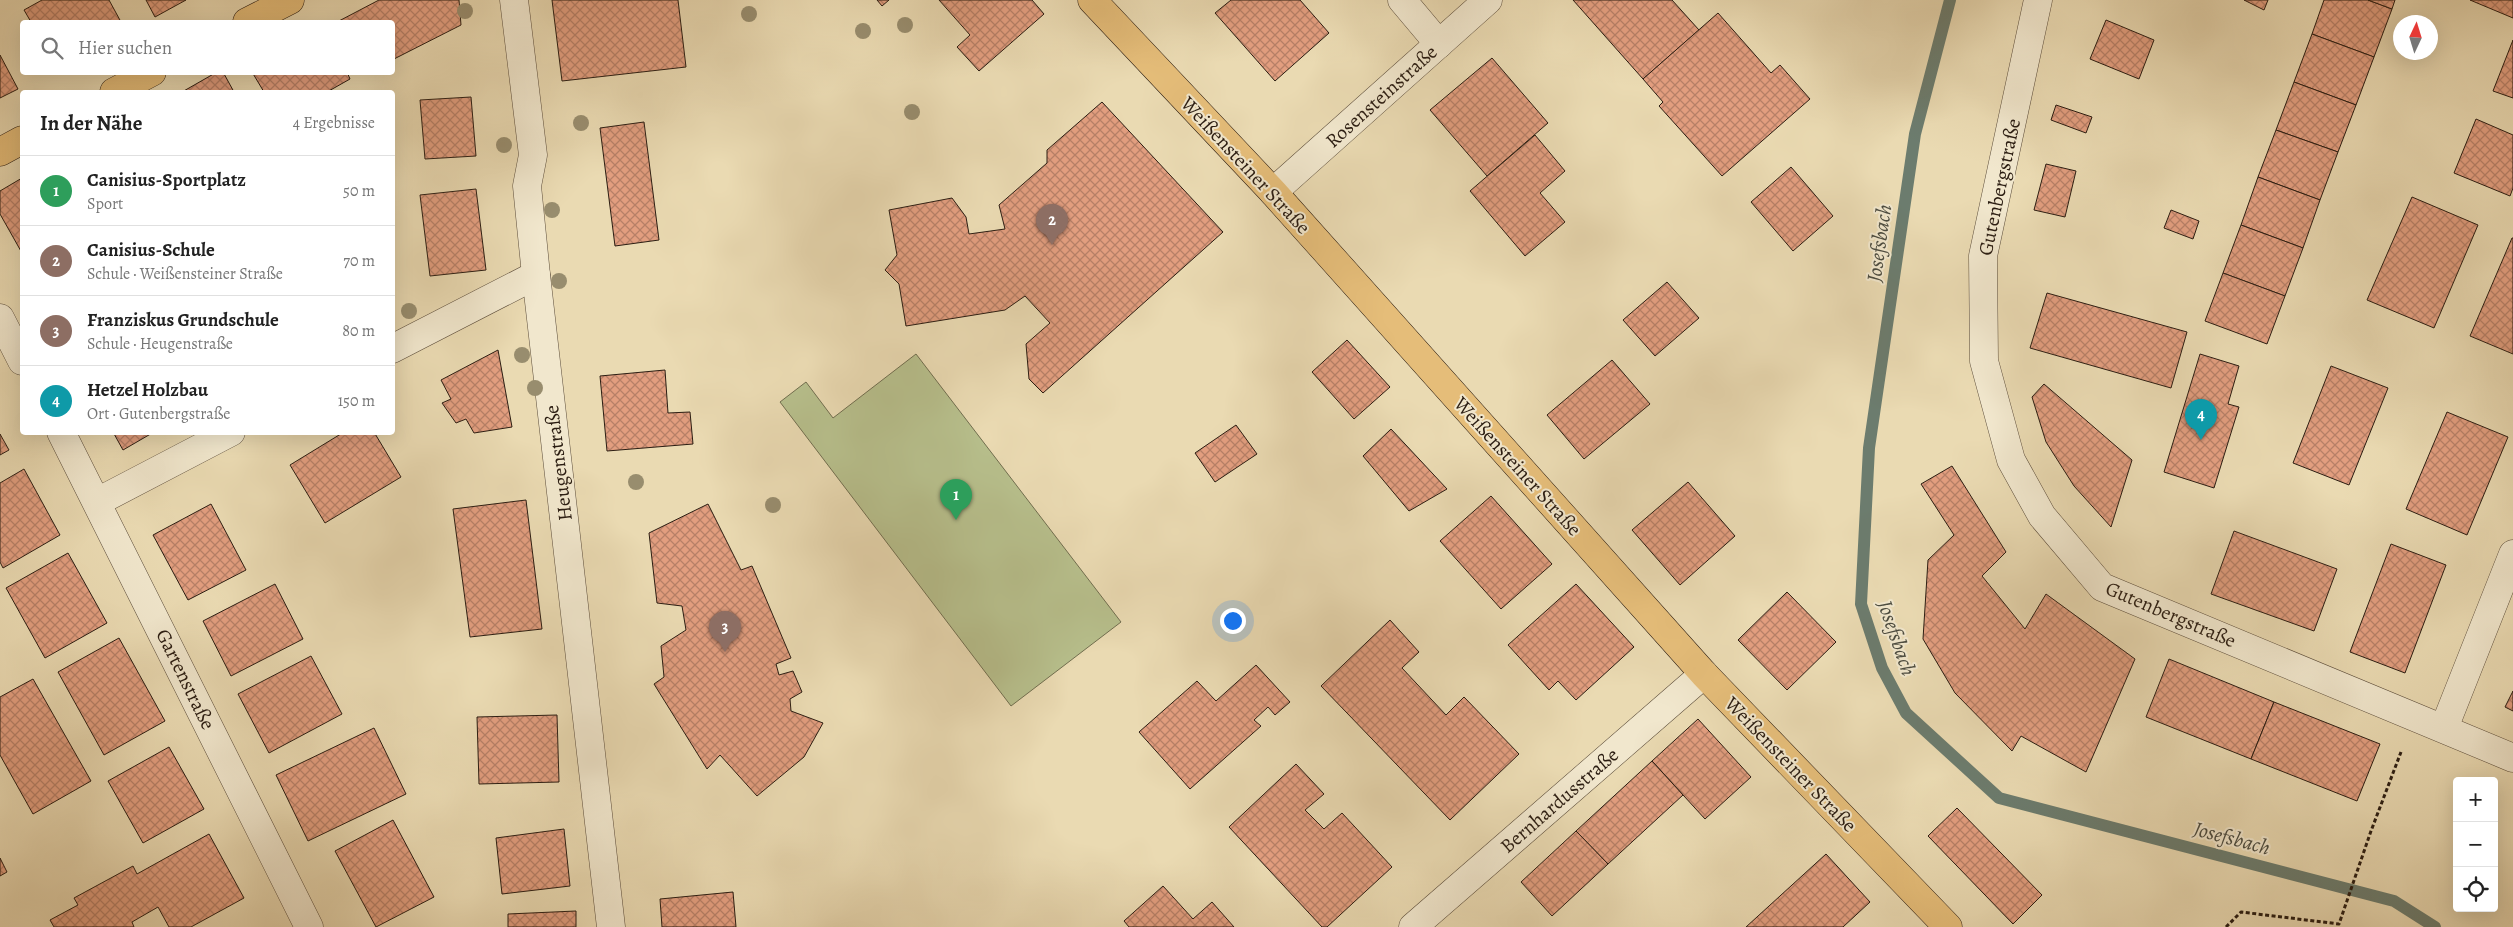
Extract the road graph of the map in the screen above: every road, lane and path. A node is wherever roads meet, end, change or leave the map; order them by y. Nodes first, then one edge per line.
1 (290, 0) edge
2 (514, 0) edge
3 (1092, 0) edge
4 (1402, 0) edge
5 (1488, 0) edge
6 (2038, 0) edge
7 (251, 20) edge
8 (1439, 44) junction
9 (146, 75) edge
10 (118, 90) edge
11 (20, 141) edge
12 (0, 152) edge
13 (1273, 192) junction
14 (536, 275) junction
15 (0, 318) edge
16 (395, 347) edge
17 (20, 357) edge
18 (62, 435) edge
19 (225, 435) edge
20 (97, 502) junction
21 (2513, 554) edge
22 (1704, 674) junction
23 (2415, 716) junction
24 (2444, 728) junction
25 (2513, 758) edge
26 (309, 927) edge
27 (611, 927) edge
28 (1413, 927) edge
29 (1948, 927) edge
30 (2226, 927) edge

1 - 7 main road
2 - 14 street, Heugenstraße
3 - 13 main road, Weißensteiner Straße
4 - 8 street
5 - 8 street, Rosensteinstraße
6 - 23 street, Gutenbergstraße
8 - 13 street, Rosensteinstraße
9 - 10 main road
11 - 12 main road
13 - 22 main road, Weißensteiner Straße
14 - 16 street
14 - 27 street, Heugenstraße
15 - 17 street
18 - 20 street, Gartenstraße
19 - 20 street
20 - 26 street, Gartenstraße
21 - 24 street
22 - 28 street, Bernhardusstraße
22 - 29 main road, Weißensteiner Straße
23 - 24 street, Gutenbergstraße
23 - 30 path
24 - 25 street, Gutenbergstraße

